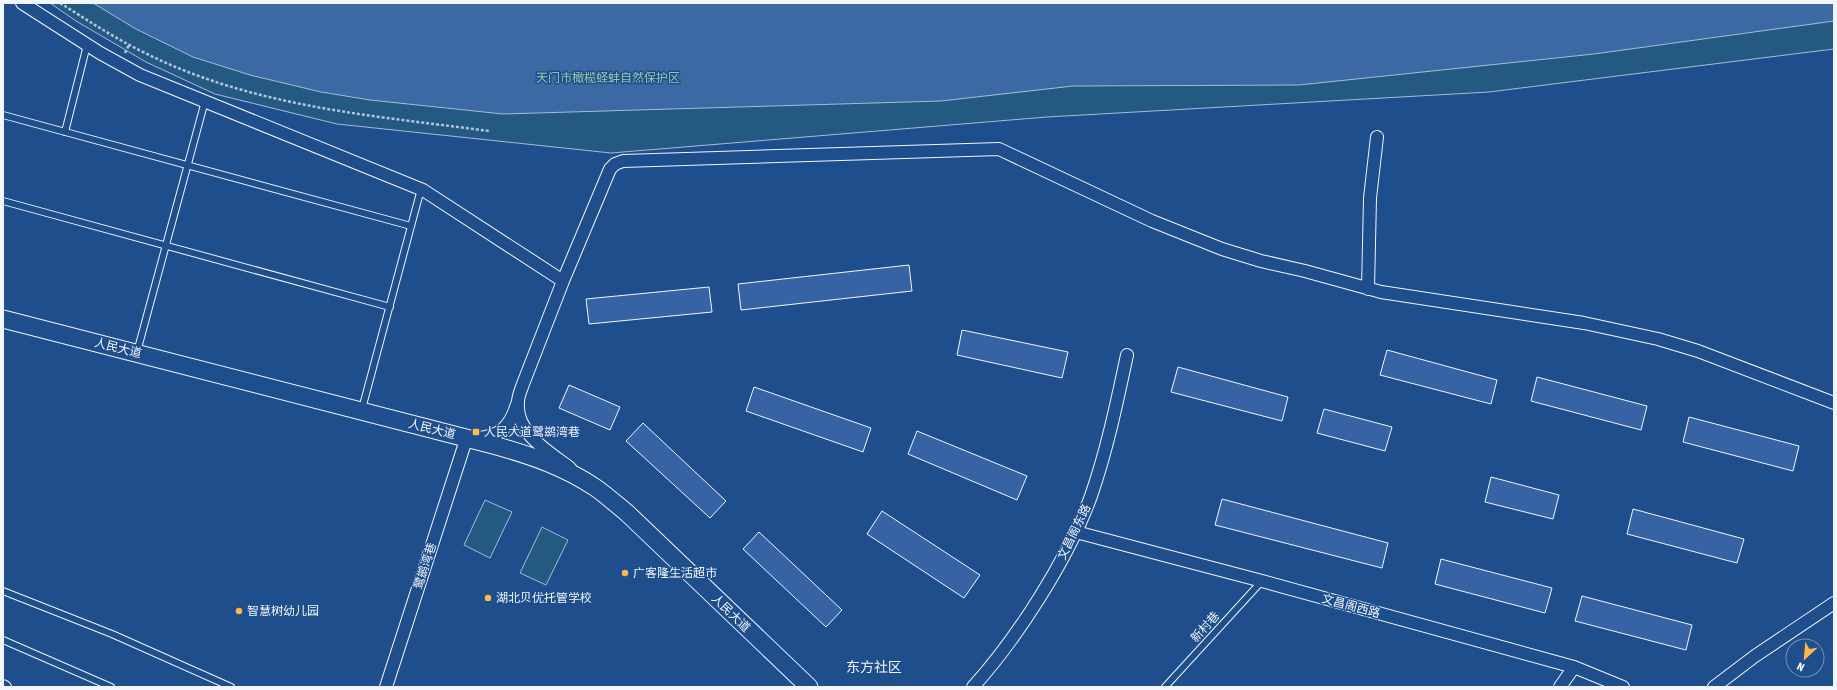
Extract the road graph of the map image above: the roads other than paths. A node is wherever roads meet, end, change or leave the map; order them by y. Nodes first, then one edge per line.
1 (22, 3) edge
2 (87, 45) junction
3 (205, 101) junction
4 (3, 115) edge
5 (65, 132) junction
6 (1377, 137) dead end
7 (188, 165) junction
8 (421, 189) junction
9 (3, 201) edge
10 (411, 226) junction
11 (166, 246) junction
12 (563, 281) junction
13 (1368, 289) junction
14 (390, 307) junction
15 (3, 319) edge
16 (3, 328) edge
17 (137, 353) junction
18 (1127, 355) dead end
19 (518, 401) junction
20 (1834, 403) edge
21 (362, 411) junction
22 (465, 442) junction
23 (596, 488) junction
24 (1076, 532) junction
25 (1262, 581) junction
26 (3, 592) edge
27 (1834, 603) edge
28 (3, 640) edge
29 (1574, 667) junction
30 (111, 687) edge
31 (231, 687) edge
32 (386, 687) edge
33 (795, 687) edge
34 (809, 687) edge
35 (972, 687) edge
36 (1165, 687) edge
37 (1560, 687) edge
38 (1623, 687) edge
39 (1714, 687) edge

1 - 2 street
2 - 3 street
2 - 5 lane
3 - 7 lane
3 - 8 street
4 - 5 lane
5 - 7 lane
6 - 13 street
7 - 10 lane
7 - 11 lane
8 - 10 lane
8 - 12 street
9 - 11 lane
10 - 14 lane
11 - 14 lane
11 - 17 lane
12 - 13 street
12 - 19 street
13 - 20 street
14 - 21 lane
15 - 17 main road, 人民大道
16 - 22 main road, 人民大道
17 - 21 main road, 人民大道
18 - 24 street, 文昌阁东路
19 - 22 street
19 - 23 street
21 - 22 main road, 人民大道
22 - 23 main road, 人民大道
22 - 32 street, 鹭鹚湾巷
22 - 33 main road, 人民大道
23 - 34 main road, 人民大道
24 - 25 street, 文昌阁西路
24 - 35 street, 文昌阁东路
25 - 29 street, 文昌阁西路
25 - 36 lane, 新村巷
26 - 31 lane
27 - 39 street
28 - 30 lane
29 - 37 street
29 - 38 street, 文昌阁西路

